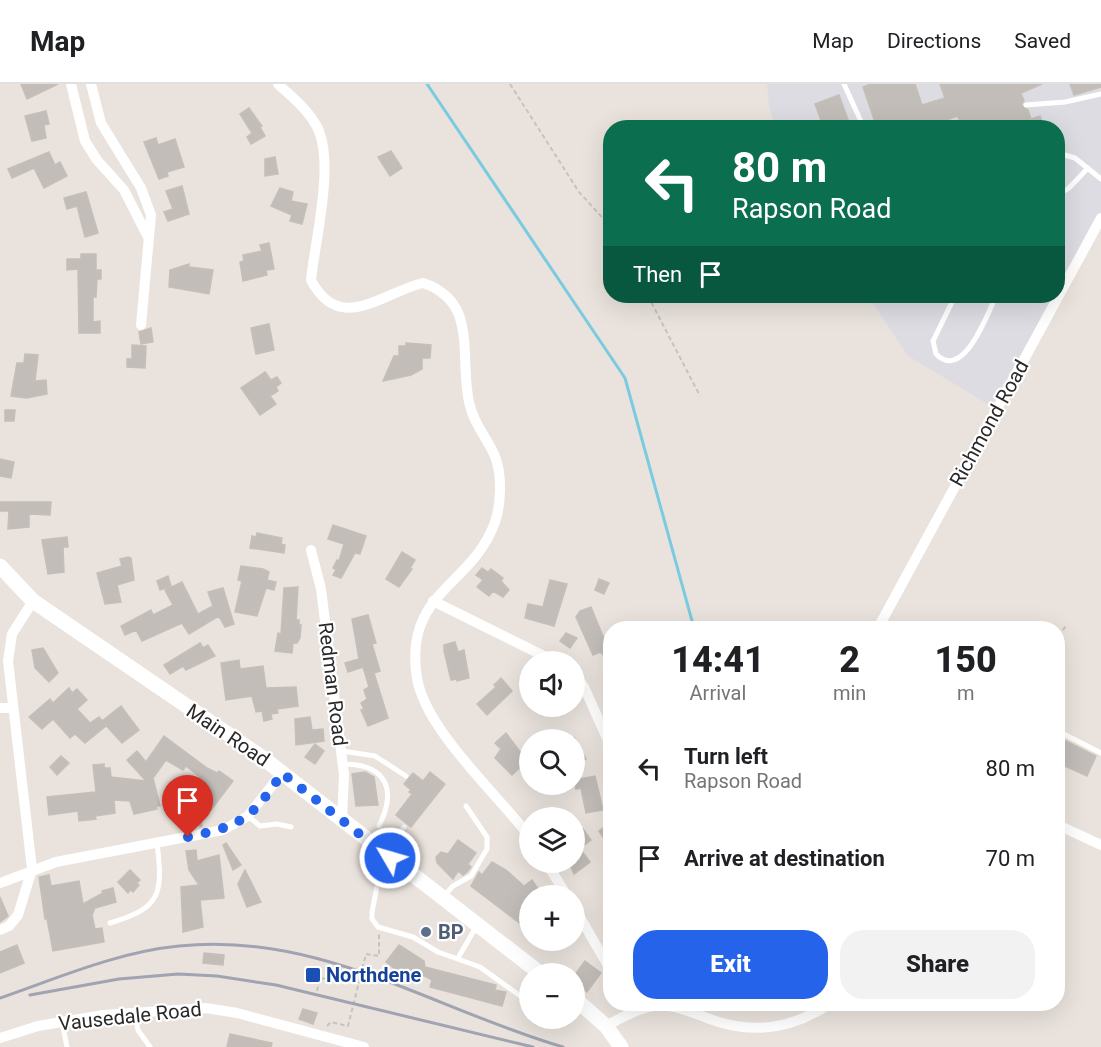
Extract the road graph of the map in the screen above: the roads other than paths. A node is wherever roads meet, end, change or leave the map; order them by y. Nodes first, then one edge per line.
1 (71, 84) edge
2 (91, 84) edge
3 (278, 84) edge
4 (844, 84) edge
5 (1101, 94) edge
6 (1026, 105) dead end
7 (860, 120) edge
8 (1065, 155) edge
9 (1088, 168) junction
10 (1101, 179) edge
11 (1065, 190) edge
12 (1101, 218) edge
13 (149, 239) junction
14 (1065, 284) edge
15 (952, 303) edge
16 (992, 303) edge
17 (1055, 303) edge
18 (141, 325) dead end
19 (310, 550) dead end
20 (0, 566) edge
21 (33, 601) junction
22 (433, 601) junction
23 (882, 621) edge
24 (534, 651) edge
25 (585, 689) edge
26 (0, 708) edge
27 (12, 708) junction
28 (603, 729) edge
29 (1065, 735) edge
30 (341, 750) junction
31 (1101, 753) edge
32 (343, 764) junction
33 (282, 773) junction
34 (406, 776) dead end
35 (466, 806) dead end
36 (248, 816) junction
37 (342, 819) junction
38 (519, 824) edge
39 (379, 826) dead end
40 (291, 827) dead end
41 (405, 827) dead end
42 (1065, 828) edge
43 (157, 842) junction
44 (1101, 845) edge
45 (387, 855) junction
46 (32, 869) junction
47 (0, 883) edge
48 (442, 898) junction
49 (110, 923) dead end
50 (477, 925) junction
51 (585, 927) edge
52 (0, 930) edge
53 (603, 957) edge
54 (458, 958) junction
55 (527, 963) edge
56 (519, 994) edge
57 (585, 1008) edge
58 (624, 1011) edge
59 (686, 1011) edge
60 (818, 1011) edge
61 (134, 1012) junction
62 (62, 1022) junction
63 (606, 1026) junction
64 (0, 1038) edge
65 (348, 1045) edge
66 (67, 1047) edge
67 (150, 1047) edge
68 (364, 1047) edge
69 (621, 1047) edge

1 - 13 street
2 - 13 street
3 - 22 street
4 - 7 lane
5 - 6 lane
8 - 9 lane
9 - 10 lane
9 - 11 lane
12 - 14 street, Richmond Road
13 - 18 street
15 - 16 lane
17 - 23 street, Richmond Road
19 - 30 street, Redman Road
20 - 21 main road, Main Road
21 - 27 street
21 - 33 main road, Main Road
22 - 24 street
22 - 38 street
25 - 28 street
26 - 27 street
27 - 46 street
29 - 31 lane
30 - 32 street, Redman Road
30 - 34 lane
32 - 37 street, Redman Road
32 - 39 lane
33 - 36 street
33 - 37 main road, Main Road
35 - 48 lane
36 - 40 lane
36 - 43 street
37 - 45 main road, Main Road
41 - 45 lane
42 - 44 street
43 - 46 street
43 - 49 lane
45 - 48 main road, Main Road
45 - 54 lane
46 - 47 street
46 - 52 street
48 - 50 main road, Main Road
50 - 54 lane
50 - 55 main road, Main Road
51 - 53 street
54 - 56 lane
57 - 63 main road
58 - 63 street
59 - 60 street
61 - 62 street, Vausedale Road
61 - 65 street, Vausedale Road
61 - 67 lane
62 - 64 street, Vausedale Road
62 - 66 lane
63 - 69 main road
65 - 68 street, Vausedale Road

